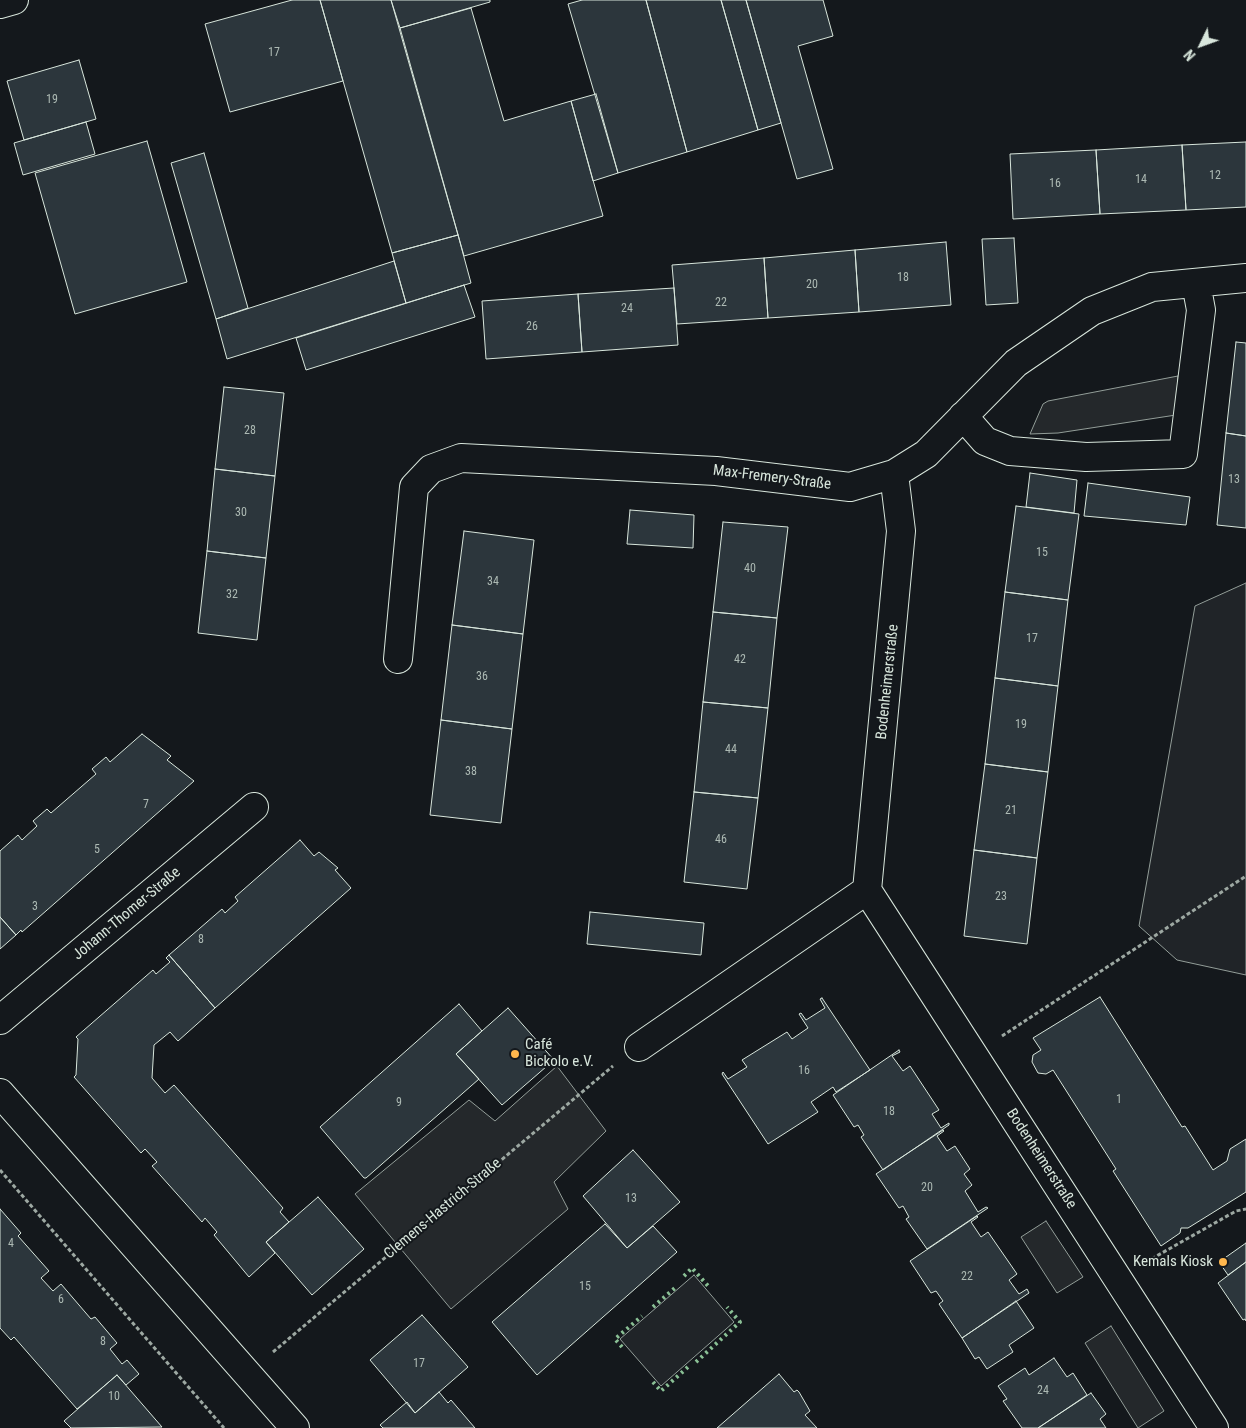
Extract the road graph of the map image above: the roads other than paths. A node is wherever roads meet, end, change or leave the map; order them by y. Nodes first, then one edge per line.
1 (14, 0) edge
2 (0, 4) edge
3 (1246, 278) edge
4 (1196, 283) junction
5 (963, 416) junction
6 (894, 474) junction
7 (398, 659) dead end
8 (254, 807) dead end
9 (867, 890) junction
10 (0, 1020) edge
11 (639, 1047) road end
12 (0, 1093) edge
13 (295, 1428) edge
14 (1214, 1428) edge

1 - 2 street
3 - 4 street, Max-Fremery-Straße
4 - 5 street, Max-Fremery-Straße
4 - 5 street
5 - 6 street, Max-Fremery-Straße
6 - 7 street, Max-Fremery-Straße
6 - 9 street, Bodenheimerstraße
8 - 10 street, Johann-Thomer-Straße
9 - 11 street
9 - 14 street, Bodenheimerstraße
12 - 13 street

